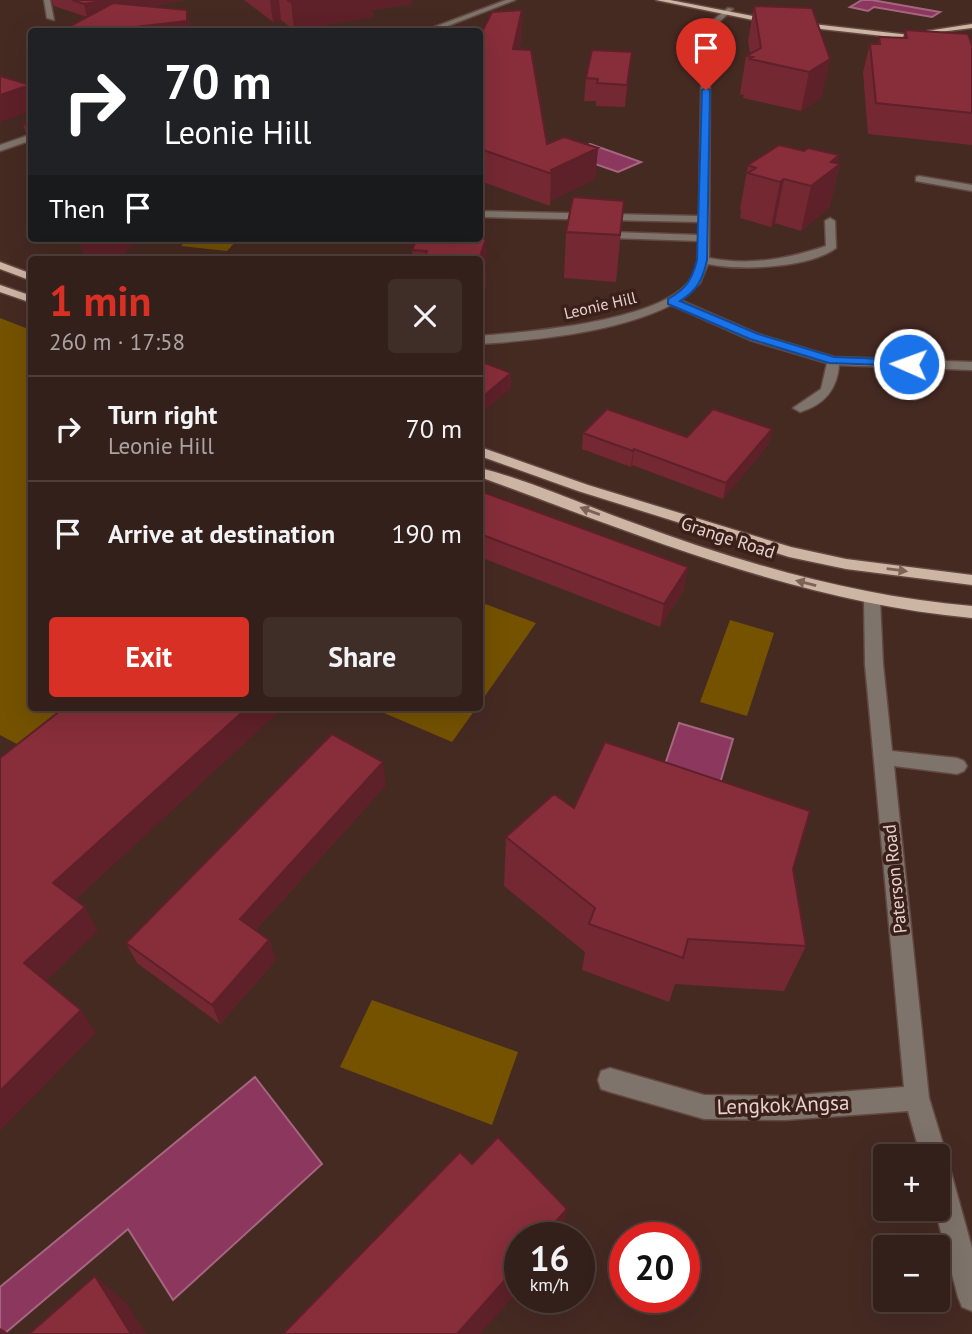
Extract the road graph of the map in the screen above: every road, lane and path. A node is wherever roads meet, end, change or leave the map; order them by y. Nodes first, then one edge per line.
1 (47, 0) edge
2 (512, 0) edge
3 (659, 0) edge
4 (683, 0) edge
5 (726, 11) junction
6 (51, 18) dead end
7 (972, 26) edge
8 (435, 28) edge
9 (916, 32) junction
10 (972, 36) edge
11 (972, 46) edge
12 (28, 138) edge
13 (0, 148) edge
14 (919, 179) dead end
15 (972, 188) edge
16 (483, 214) edge
17 (704, 219) junction
18 (830, 221) edge
19 (612, 235) edge
20 (704, 238) junction
21 (702, 260) junction
22 (0, 265) edge
23 (28, 276) edge
24 (0, 288) edge
25 (28, 298) edge
26 (672, 302) junction
27 (483, 340) edge
28 (833, 361) junction
29 (972, 366) edge
30 (800, 408) dead end
31 (483, 452) edge
32 (483, 472) edge
33 (972, 573) edge
34 (948, 577) junction
35 (972, 580) edge
36 (872, 600) junction
37 (972, 612) edge
38 (883, 757) junction
39 (957, 766) dead end
40 (610, 1080) dead end
41 (918, 1098) junction
42 (930, 1144) edge
43 (950, 1216) edge
44 (972, 1297) edge

1 - 6 street
2 - 8 street
3 - 5 main road
4 - 5 main road
5 - 9 main road
5 - 11 main road
5 - 17 street, Leonie Hill
7 - 9 main road
9 - 10 main road
12 - 13 street
14 - 15 street
16 - 17 street
17 - 20 street, Leonie Hill
18 - 21 street
19 - 20 street
20 - 21 street, Leonie Hill
21 - 26 street, Leonie Hill
22 - 23 main road
24 - 25 main road
26 - 27 street, Leonie Hill
26 - 28 street
28 - 29 street
28 - 30 street
31 -> 34 main road, Grange Road
36 -> 32 main road, Grange Road
33 - 34 main road
34 - 35 main road, Grange Road
36 - 37 main road, Grange Road
36 - 38 street, Paterson Road
38 - 39 street
38 - 41 street, Paterson Road
40 - 41 street, Lengkok Angsa
41 - 42 street, Paterson Road
43 - 44 street

